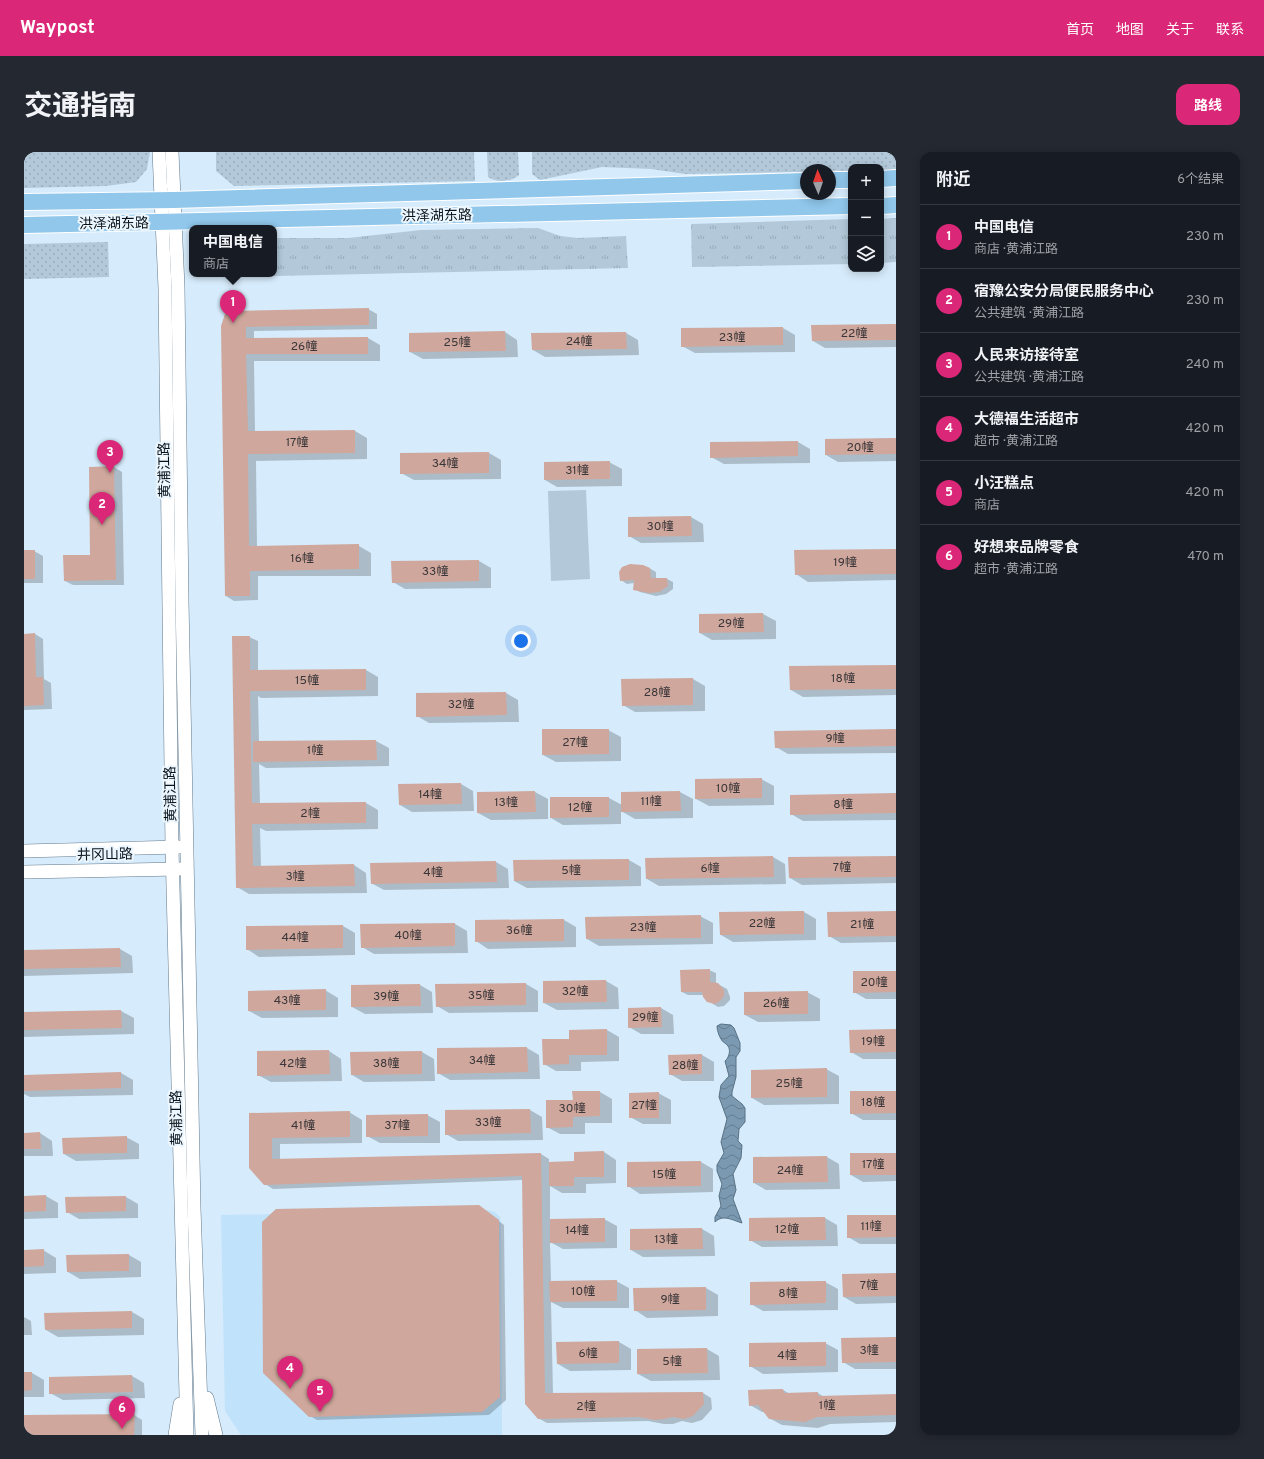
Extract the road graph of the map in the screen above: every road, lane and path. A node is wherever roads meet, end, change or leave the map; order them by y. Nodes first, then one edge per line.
1 (159, 152) edge
2 (172, 152) edge
3 (896, 178) edge
4 (884, 179) edge
5 (836, 180) edge
6 (848, 180) edge
7 (800, 181) edge
8 (167, 200) junction
9 (24, 202) edge
10 (896, 205) edge
11 (848, 206) edge
12 (884, 206) edge
13 (169, 221) junction
14 (24, 225) edge
15 (187, 847) junction
16 (172, 848) junction
17 (24, 851) edge
18 (188, 868) junction
19 (172, 869) junction
20 (24, 872) edge
21 (185, 1372) junction
22 (200, 1372) junction
23 (175, 1435) edge
24 (187, 1435) edge
25 (202, 1435) edge
26 (216, 1435) edge

1 - 8 street, 黄浦江路
2 - 8 street, 黄浦江路
3 - 4 main road
5 - 6 main road
7 - 8 main road, 洪泽湖东路
8 - 9 main road, 洪泽湖东路
8 - 13 street, 黄浦江路
10 - 12 main road
11 - 13 main road, 洪泽湖东路
13 - 14 main road, 洪泽湖东路
13 - 15 street, 黄浦江路
13 - 16 street, 黄浦江路
15 - 16 street, 井冈山路
15 - 18 street, 黄浦江路
16 - 17 street, 井冈山路
16 - 19 street, 黄浦江路
18 - 19 street, 井冈山路
18 - 22 street, 黄浦江路
19 - 20 street, 井冈山路
19 - 21 street, 黄浦江路
21 - 23 street
21 - 24 street, 黄浦江路
22 - 25 street, 黄浦江路
22 - 26 street

